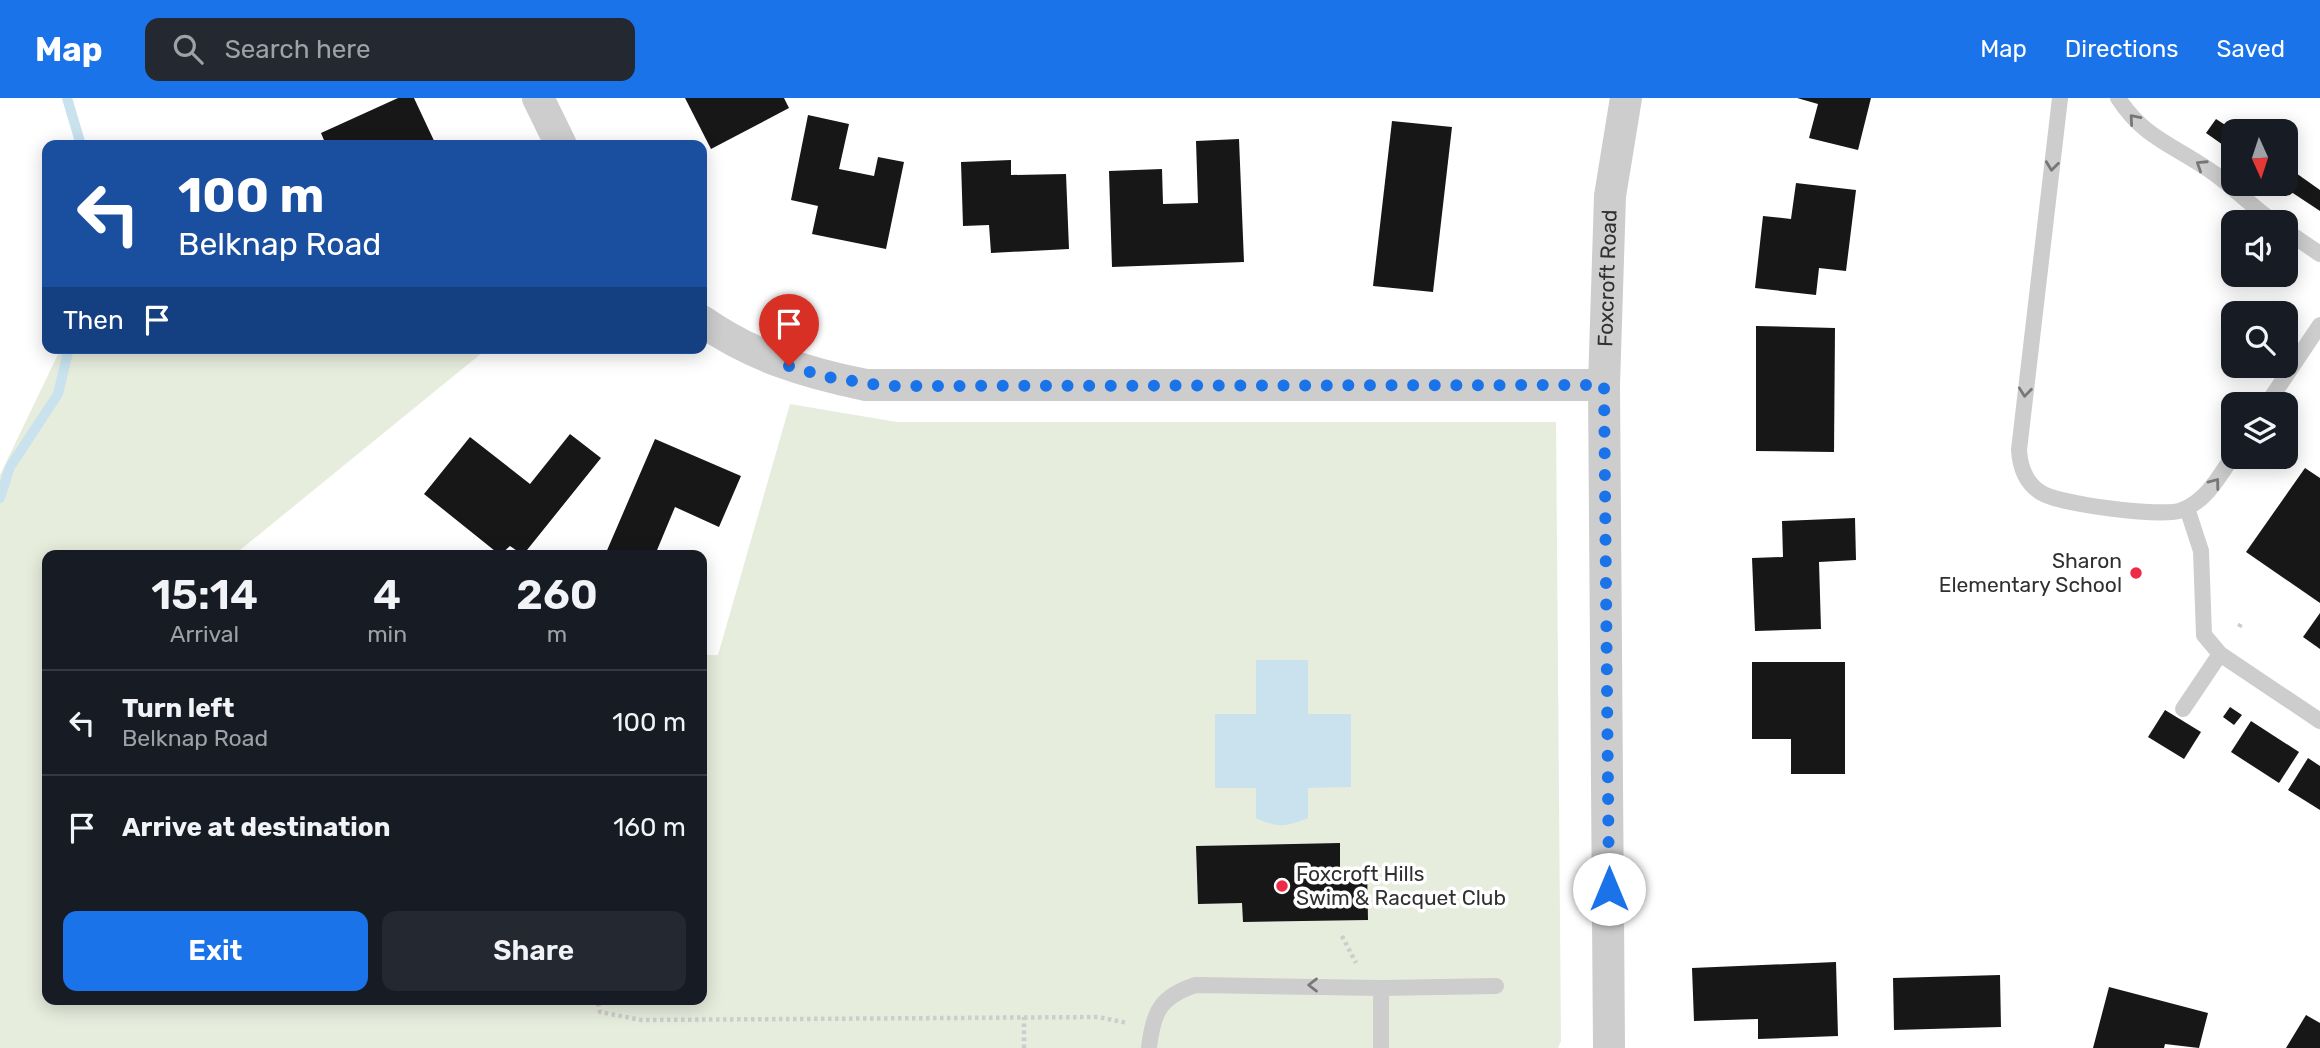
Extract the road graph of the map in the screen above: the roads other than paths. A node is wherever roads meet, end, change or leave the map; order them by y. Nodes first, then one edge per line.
1 (538, 98) edge
2 (1626, 98) edge
3 (2060, 98) edge
4 (2118, 98) edge
5 (559, 140) edge
6 (2259, 210) edge
7 (2298, 238) edge
8 (2320, 254) edge
9 (707, 324) edge
10 (2320, 325) edge
11 (1604, 385) junction
12 (2275, 392) edge
13 (2224, 469) edge
14 (2187, 508) junction
15 (2220, 654) junction
16 (2183, 709) dead end
17 (2320, 721) edge
18 (1496, 986) dead end
19 (1381, 988) junction
20 (1149, 1048) edge
21 (1381, 1048) edge
22 (1608, 1048) edge

1 - 5 street
2 - 11 street, Foxcroft Road
3 -> 14 lane
6 -> 4 lane
7 - 8 lane
9 - 11 street
10 - 12 lane
11 - 22 street, Foxcroft Road
14 -> 13 lane
14 - 15 lane
15 - 16 lane
15 - 17 lane
18 - 19 lane
19 -> 20 lane
19 - 21 lane

